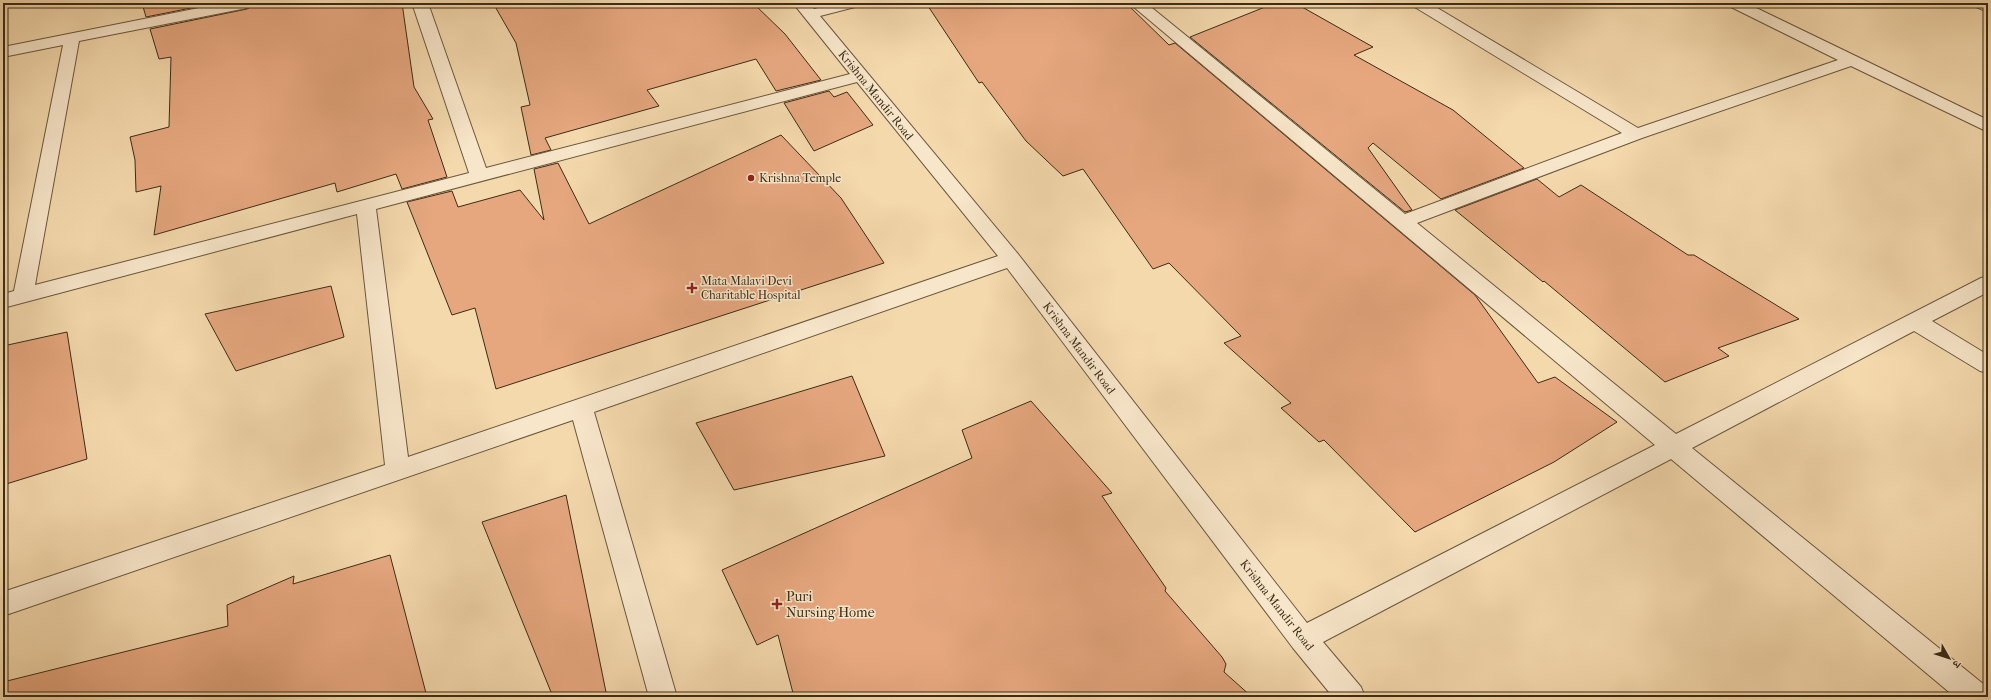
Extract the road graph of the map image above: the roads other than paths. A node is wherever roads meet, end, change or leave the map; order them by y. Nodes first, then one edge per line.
1 (247, 3) edge
2 (420, 3) edge
3 (854, 3) edge
4 (1137, 3) edge
5 (1418, 3) edge
6 (1734, 3) edge
7 (1979, 3) edge
8 (1988, 7) edge
9 (805, 8) edge
10 (72, 38) junction
11 (3, 52) edge
12 (1853, 60) junction
13 (861, 76) junction
14 (1988, 127) edge
15 (1636, 134) junction
16 (479, 175) junction
17 (366, 205) junction
18 (1402, 222) junction
19 (1011, 259) junction
20 (1988, 283) edge
21 (23, 296) junction
22 (3, 301) edge
23 (1916, 322) junction
24 (1988, 365) edge
25 (581, 408) junction
26 (1675, 447) junction
27 (398, 470) junction
28 (3, 604) edge
29 (1303, 639) junction
30 (663, 697) edge
31 (1351, 697) edge
32 (1977, 697) edge

1 - 10 street
2 - 16 street
3 - 9 street
4 - 18 street
5 - 15 street
6 - 12 street
7 - 8 street
9 - 13 street, Krishna Mandir Road
10 - 11 street
10 - 21 street
12 - 14 street
12 - 15 street
13 - 16 street
13 - 19 street, Krishna Mandir Road
15 - 18 street
16 - 17 street
17 - 21 street
17 - 27 street
18 - 26 street
19 - 25 street
19 - 29 street, Krishna Mandir Road
20 - 23 street
21 - 22 street
23 - 24 street
23 - 26 street
25 - 27 street
25 - 30 street
26 - 29 street
26 - 32 street
27 - 28 street
29 - 31 street, Krishna Mandir Road

